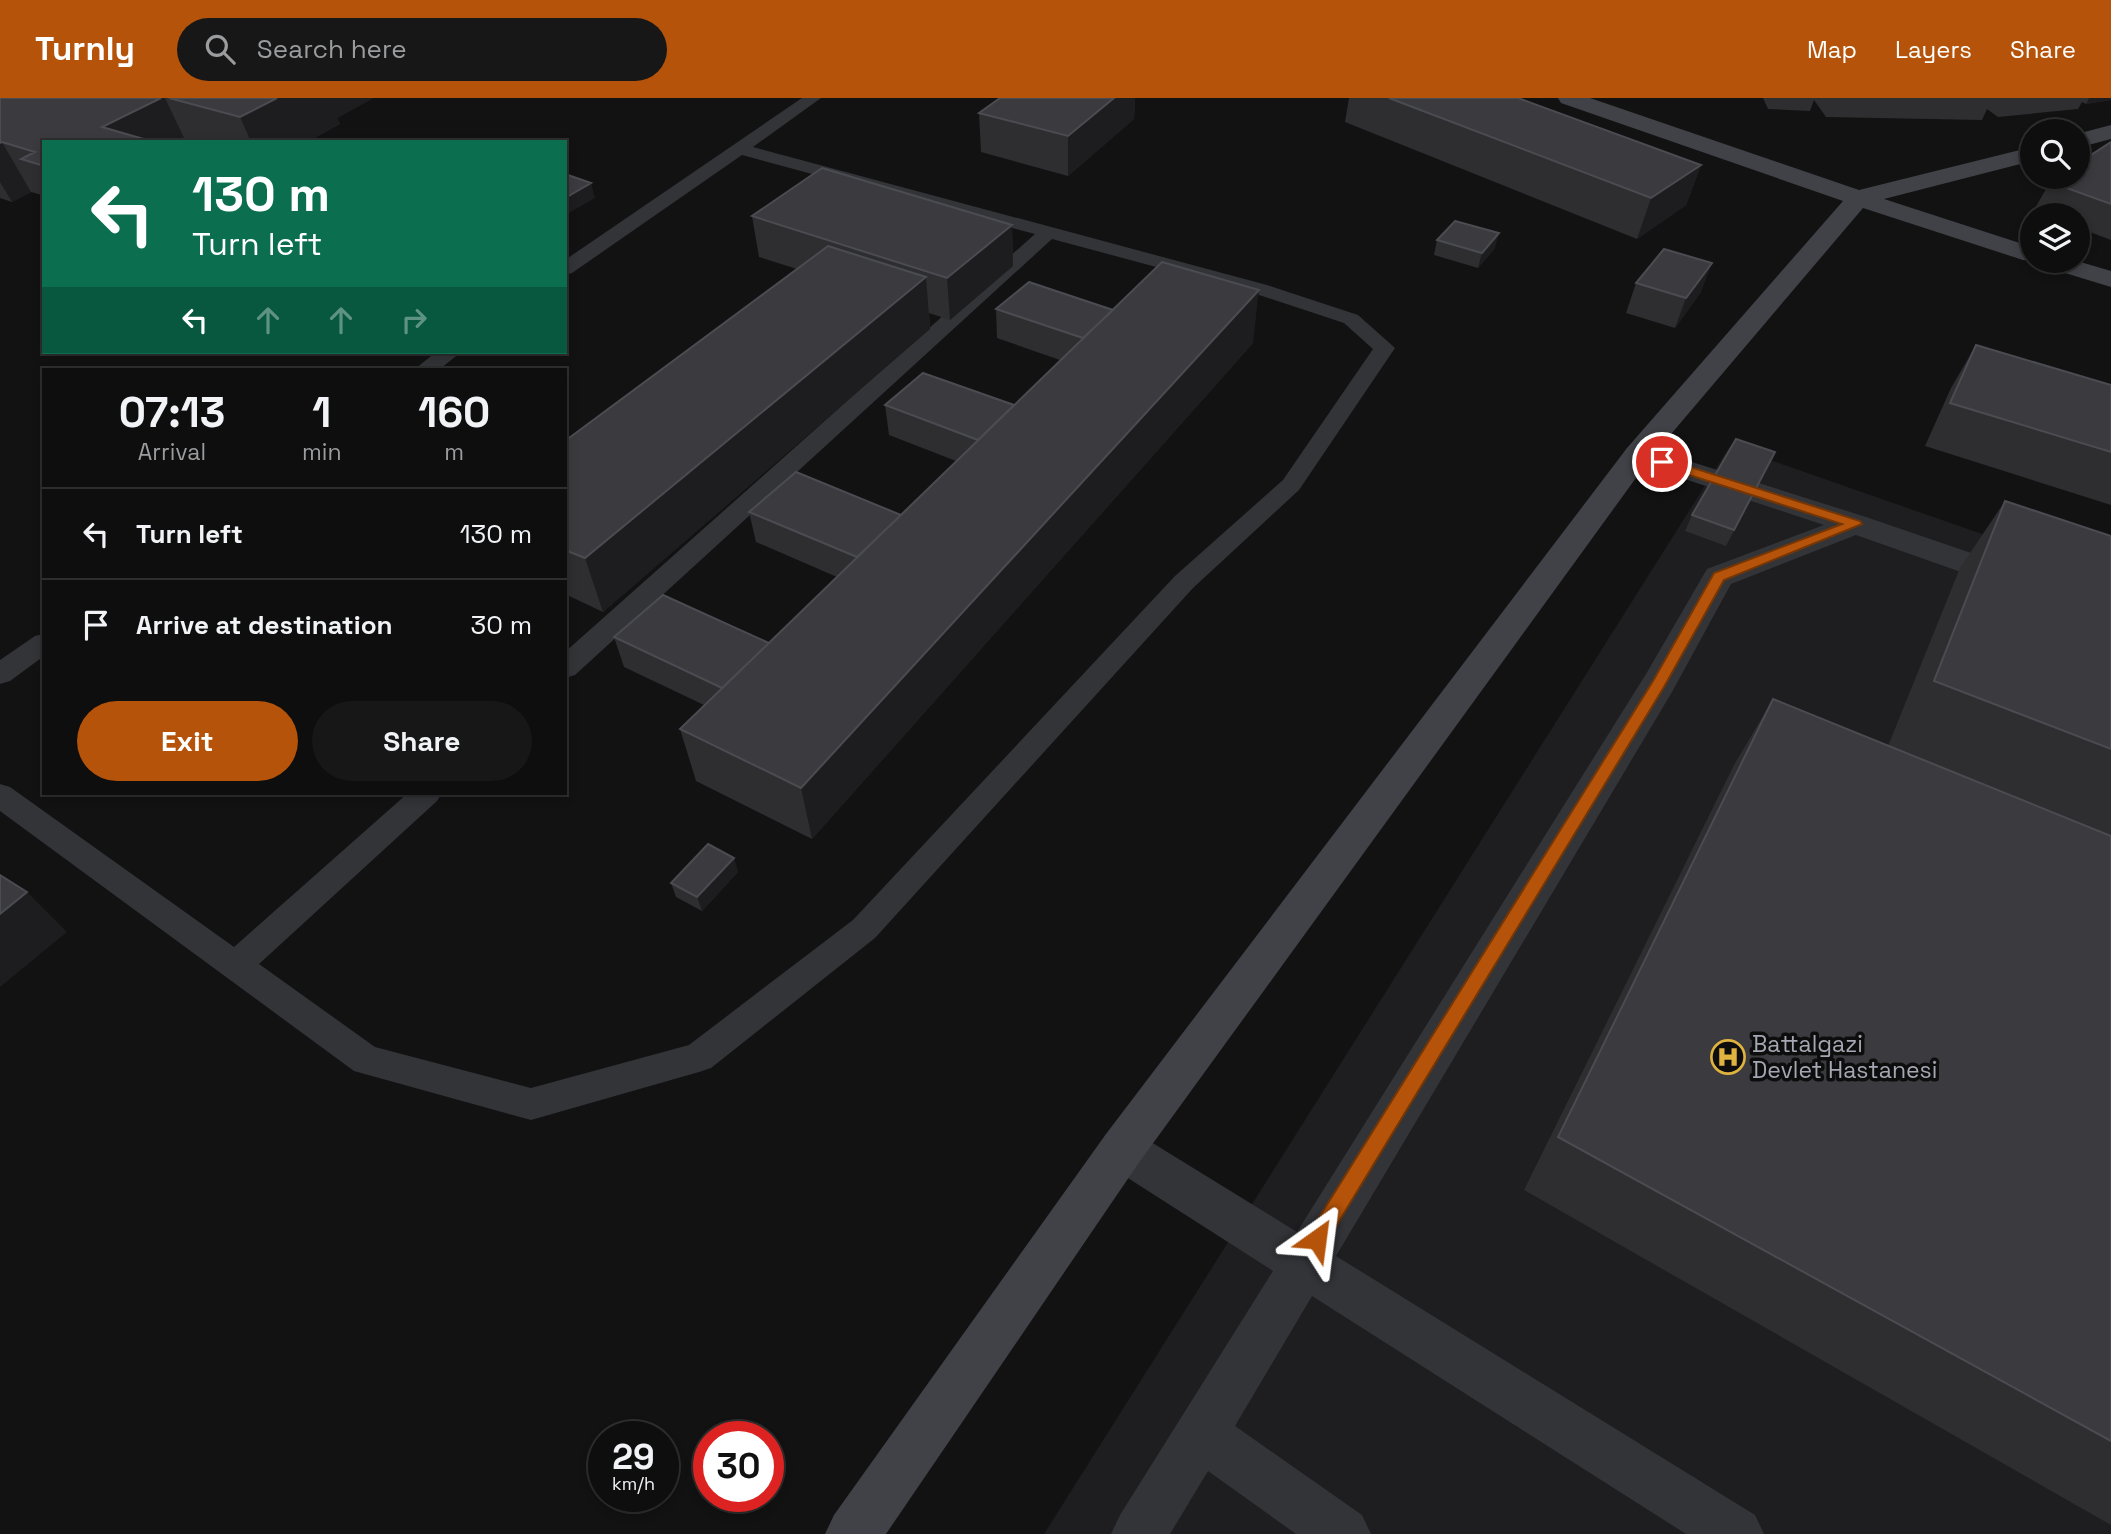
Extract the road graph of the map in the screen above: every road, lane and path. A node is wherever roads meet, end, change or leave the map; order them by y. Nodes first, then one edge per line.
1 (813, 98) edge
2 (1570, 98) edge
3 (2111, 132) edge
4 (2090, 138) edge
5 (739, 149) junction
6 (2020, 157) edge
7 (1857, 198) junction
8 (1049, 232) junction
9 (2020, 251) edge
10 (567, 269) edge
11 (2090, 273) edge
12 (2111, 279) edge
13 (447, 354) edge
14 (427, 368) edge
15 (1638, 454) junction
16 (1855, 524) junction
17 (2111, 613) edge
18 (42, 644) edge
19 (567, 666) edge
20 (0, 674) edge
21 (0, 795) edge
22 (425, 795) edge
23 (235, 966) junction
24 (1122, 1149) junction
25 (1303, 1262) junction
26 (1200, 1433) junction
27 (853, 1534) edge
28 (1139, 1534) edge
29 (1343, 1534) edge
30 (1736, 1534) edge

1 - 5 lane
2 - 7 main road
3 - 4 main road
5 - 8 lane
5 - 10 lane
6 - 7 main road
7 - 9 main road
7 - 15 main road
8 - 19 lane
8 - 23 lane
11 - 12 main road
13 - 14 lane
15 - 16 street
15 - 24 main road
16 - 17 street
16 - 25 street
18 - 20 lane
21 - 23 lane
22 - 23 lane
24 - 25 street
24 - 27 main road
25 - 26 street
25 - 30 street
26 - 28 street
26 - 29 street

